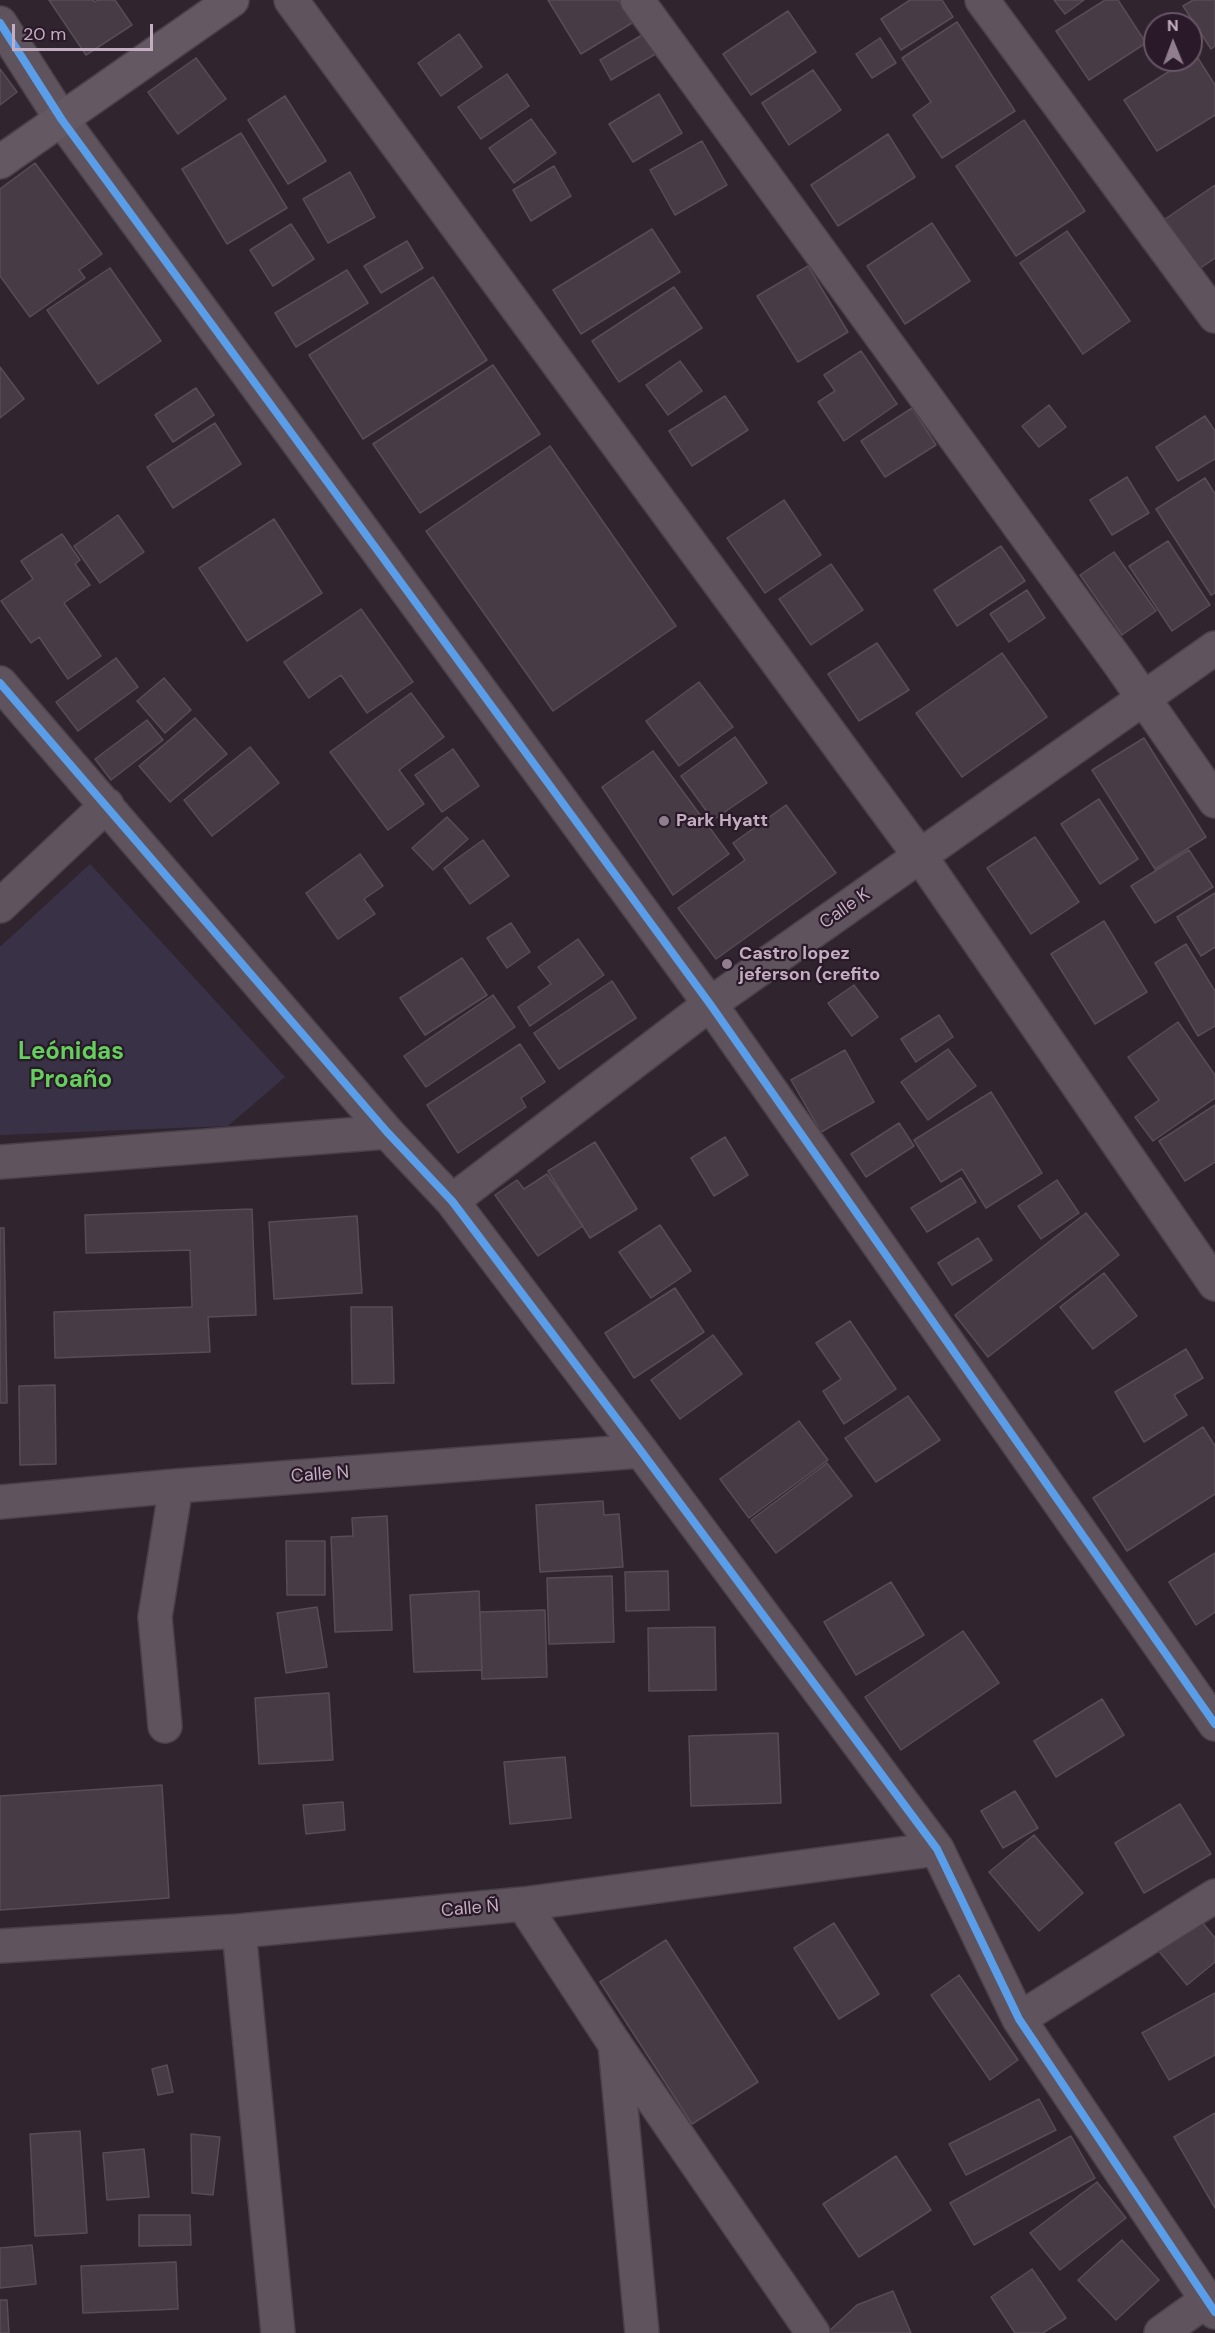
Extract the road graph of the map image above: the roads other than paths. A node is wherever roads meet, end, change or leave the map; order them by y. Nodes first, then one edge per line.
1 (232, 0) edge
2 (291, 0) edge
3 (637, 0) edge
4 (982, 0) edge
5 (0, 23) edge
6 (62, 120) junction
7 (0, 162) edge
8 (1215, 316) edge
9 (1215, 648) edge
10 (0, 683) edge
11 (1142, 697) junction
12 (1215, 801) edge
13 (107, 805) junction
14 (920, 856) junction
15 (0, 906) edge
16 (710, 1004) junction
17 (387, 1132) junction
18 (0, 1162) edge
19 (452, 1201) junction
20 (1215, 1284) edge
21 (641, 1451) junction
22 (176, 1486) junction
23 (0, 1502) edge
24 (1215, 1724) edge
25 (165, 1726) dead end
26 (937, 1849) junction
27 (1215, 1896) edge
28 (523, 1904) junction
29 (238, 1931) junction
30 (0, 1946) edge
31 (1018, 2019) junction
32 (614, 2043) junction
33 (1211, 2306) edge
34 (278, 2333) edge
35 (642, 2333) edge
36 (813, 2333) edge
37 (1161, 2333) edge

1 - 6 street
2 - 14 street
3 - 11 street
4 - 8 street
5 - 6 street
6 - 7 street
6 - 16 street
9 - 11 street, Calle K
10 - 13 street
11 - 12 street
11 - 14 street, Calle K
13 - 15 street
13 - 17 street
14 - 16 street, Calle K
14 - 20 street
16 - 19 street, Calle K
16 - 24 street
17 - 18 street
17 - 19 street
19 - 21 street
21 - 22 street, Calle N
21 - 26 street
22 - 23 street, Calle N
22 - 25 street
26 - 28 street, Calle Ñ
26 - 31 street
27 - 31 street
28 - 29 street, Calle Ñ
28 - 32 street
29 - 30 street, Calle Ñ
29 - 34 street
31 - 33 street
32 - 35 street
32 - 36 street
33 - 37 street

